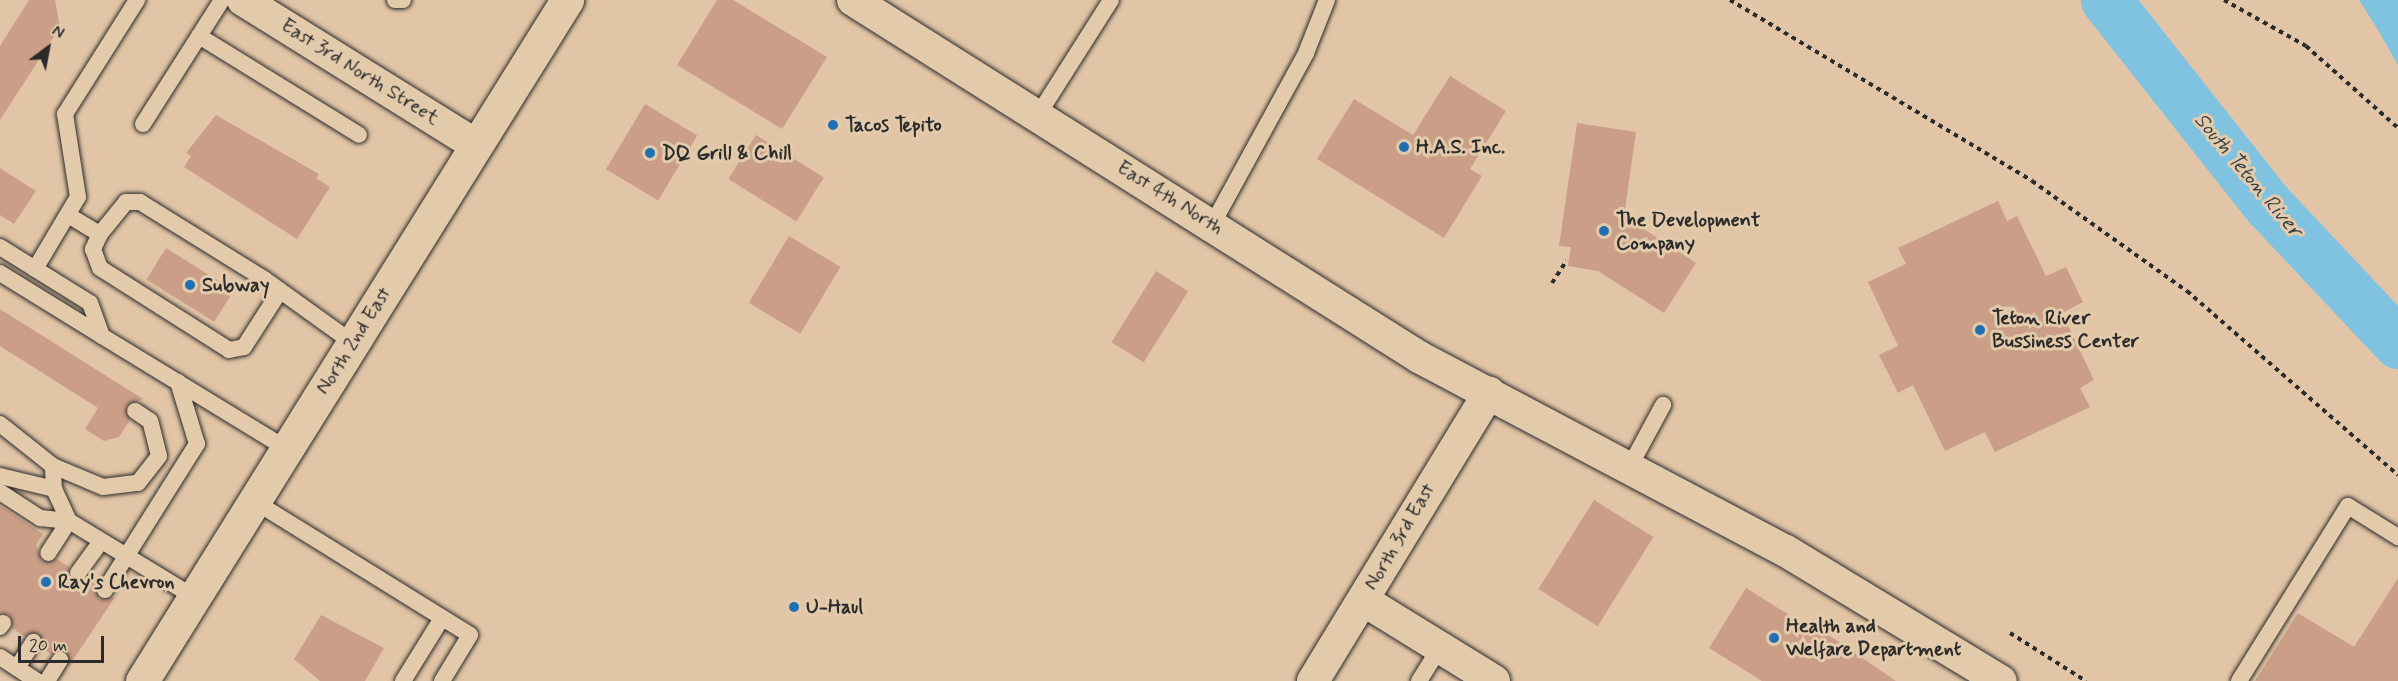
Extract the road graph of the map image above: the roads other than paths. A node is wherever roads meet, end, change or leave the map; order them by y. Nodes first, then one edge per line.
1 (137, 0) edge
2 (222, 0) edge
3 (243, 0) edge
4 (395, 0) edge
5 (403, 0) edge
6 (567, 0) edge
7 (853, 0) edge
8 (1111, 0) edge
9 (1327, 0) edge
10 (199, 36) junction
11 (1038, 116) junction
12 (143, 124) dead end
13 (359, 135) dead end
14 (476, 145) junction
15 (68, 215) junction
16 (1212, 225) junction
17 (100, 234) junction
18 (0, 247) edge
19 (35, 269) junction
20 (0, 273) edge
21 (280, 291) junction
22 (102, 336) junction
23 (353, 343) junction
24 (178, 382) junction
25 (1489, 393) junction
26 (1663, 405) dead end
27 (135, 411) dead end
28 (0, 424) edge
29 (287, 448) junction
30 (53, 466) junction
31 (1629, 468) junction
32 (0, 476) edge
33 (54, 489) junction
34 (0, 492) edge
35 (254, 501) junction
36 (69, 520) junction
37 (2398, 537) edge
38 (101, 541) junction
39 (48, 553) dead end
40 (128, 558) junction
41 (78, 573) dead end
42 (105, 590) dead end
43 (194, 597) junction
44 (1363, 600) junction
45 (442, 618) junction
46 (33, 642) dead end
47 (1440, 648) junction
48 (0, 657) edge
49 (60, 660) dead end
50 (17, 668) junction
51 (38, 681) edge
52 (46, 681) edge
53 (142, 681) edge
54 (404, 681) edge
55 (442, 681) edge
56 (1313, 681) edge
57 (1419, 681) edge
58 (1494, 681) edge
59 (2001, 681) edge
60 (2239, 681) edge

1 - 15 lane
2 - 10 lane
3 - 14 street, East 3rd North Street
4 - 5 lane
6 - 14 main road, North 2nd East
7 - 11 street, East 4th North
8 - 11 lane
9 - 16 lane
10 - 12 lane
10 - 13 lane
11 - 16 street, East 4th North
14 - 23 main road, North 2nd East
15 - 17 lane
15 - 19 lane
16 - 25 street, East 4th North
17 - 21 lane
17 - 21 lane
18 - 19 lane
19 - 22 lane
20 - 22 lane
21 - 23 lane
22 - 24 lane
23 - 29 main road, North 2nd East
24 - 29 lane
24 - 40 lane
25 - 31 street, East 4th North
25 - 44 street, North 3rd East
26 - 31 lane
27 - 30 lane
28 - 30 lane
29 - 35 main road, North 2nd East
30 - 33 lane
31 - 59 street, East 4th North
32 - 33 lane
33 - 36 lane
34 - 36 lane
35 - 43 main road, North 2nd East
35 - 45 lane
36 - 38 lane
36 - 39 lane
37 - 60 lane
38 - 40 lane
38 - 41 lane
40 - 42 lane
40 - 43 lane
43 - 53 main road, North 2nd East
44 - 47 street
44 - 56 street, North 3rd East
45 - 54 lane
45 - 55 lane
46 - 50 lane
47 - 57 lane
47 - 58 street
48 - 50 lane
49 - 52 lane
50 - 51 lane

